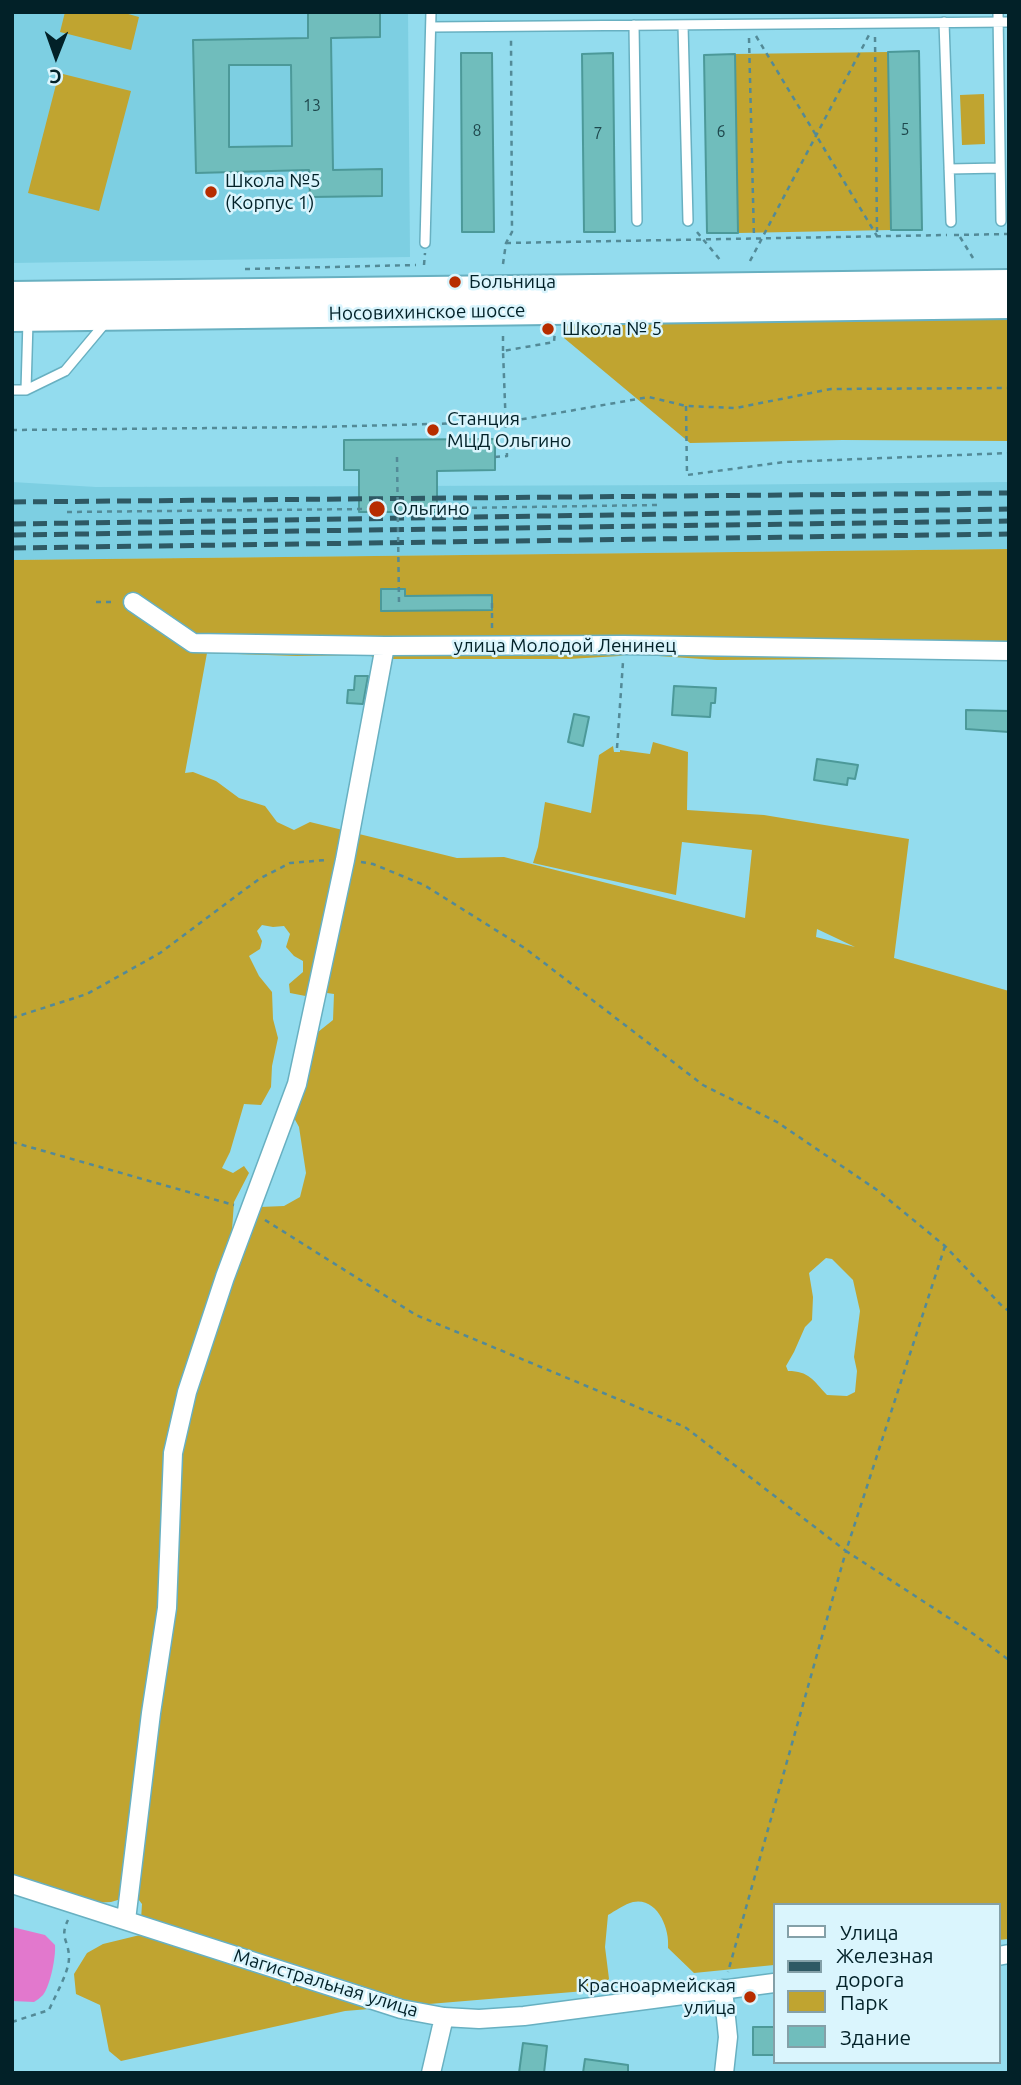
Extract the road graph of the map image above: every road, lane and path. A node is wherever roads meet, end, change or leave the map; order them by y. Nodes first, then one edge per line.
1 (431, 12) edge
2 (762, 12) edge
3 (998, 17) edge
4 (944, 22) junction
5 (1009, 22) edge
6 (875, 23) junction
7 (749, 24) junction
8 (762, 24) junction
9 (634, 25) junction
10 (683, 25) junction
11 (511, 26) junction
12 (431, 27) junction
13 (816, 135) junction
14 (1000, 168) junction
15 (949, 169) junction
16 (637, 221) dead end
17 (688, 221) joint
18 (1001, 221) dead end
19 (951, 222) joint
20 (1009, 234) edge
21 (959, 235) junction
22 (877, 236) junction
23 (754, 239) junction
24 (762, 239) junction
25 (703, 240) junction
26 (425, 243) dead end
27 (506, 243) junction
28 (973, 258) dead end
29 (721, 261) dead end
30 (750, 261) dead end
31 (503, 264) dead end
32 (1009, 283) edge
33 (1009, 304) edge
34 (20, 306) edge
35 (110, 316) junction
36 (503, 325) dead end
37 (555, 325) dead end
38 (503, 351) junction
39 (1009, 387) edge
40 (12, 390) edge
41 (26, 390) junction
42 (686, 406) junction
43 (506, 422) junction
44 (12, 430) edge
45 (1009, 453) edge
46 (397, 457) dead end
47 (495, 457) dead end
48 (657, 505) dead end
49 (365, 509) dead end
50 (392, 509) dead end
51 (398, 509) junction
52 (67, 512) dead end
53 (134, 602) dead end
54 (399, 603) dead end
55 (492, 603) dead end
56 (492, 645) junction
57 (624, 645) junction
58 (386, 646) junction
59 (1009, 650) edge
60 (617, 748) dead end
61 (345, 860) junction
62 (12, 1018) edge
63 (12, 1142) edge
64 (249, 1210) junction
65 (945, 1246) junction
66 (1009, 1311) edge
67 (846, 1551) junction
68 (1009, 1660) edge
69 (12, 1884) edge
70 (93, 1910) junction
71 (126, 1920) junction
72 (772, 1983) edge
73 (723, 1989) junction
74 (444, 2017) junction
75 (12, 2022) edge
76 (431, 2073) edge
77 (724, 2073) edge

1 - 12 lane
2 - 8 lane
3 - 4 lane
3 - 5 lane
3 - 14 lane
4 - 6 lane
4 - 15 lane
6 - 8 lane
6 - 13 path
6 - 22 path
7 - 8 lane
7 - 10 lane
7 - 13 path
7 - 23 path
9 - 10 lane
9 - 11 lane
9 - 16 lane
10 - 17 lane
11 - 12 lane
11 - 27 path
12 - 26 lane
13 - 22 path
13 - 24 path
14 - 15 lane
14 - 18 lane
15 - 19 lane
17 - 25 path
19 - 21 path
20 - 21 path
21 - 22 path
21 - 28 path
22 - 24 path
23 - 24 path
23 - 25 path
24 - 30 path
25 - 27 path
25 - 29 path
27 - 31 path
32 - 34 main road, Носовихинское шоссе
33 - 35 main road, Носовихинское шоссе
34 - 35 main road, Носовихинское шоссе
34 - 41 lane
35 - 41 lane
36 - 38 path
37 - 38 path
38 - 43 path
39 - 42 path
40 - 41 lane
42 - 43 path
42 - 45 path
43 - 44 path
43 - 47 path
46 - 51 path, bridge
48 - 51 path, bridge
49 - 52 path
50 - 51 path, bridge
51 - 54 path, bridge
53 - 58 street, улица Молодой Ленинец
55 - 56 path
56 - 57 street, улица Молодой Ленинец
56 - 58 street, улица Молодой Ленинец
57 - 59 street, улица Молодой Ленинец
57 - 60 path
58 - 61 street
61 - 62 path
61 - 64 street
61 - 65 path
63 - 64 path
64 - 67 path
64 - 71 street
65 - 66 path
65 - 67 path
67 - 68 path
67 - 73 path
69 - 70 street, Магистральная улица
70 - 71 street, Магистральная улица
70 - 75 path
71 - 74 street, Магистральная улица
72 - 73 street, Магистральная улица
73 - 74 street, Магистральная улица
73 - 77 street
74 - 76 street

